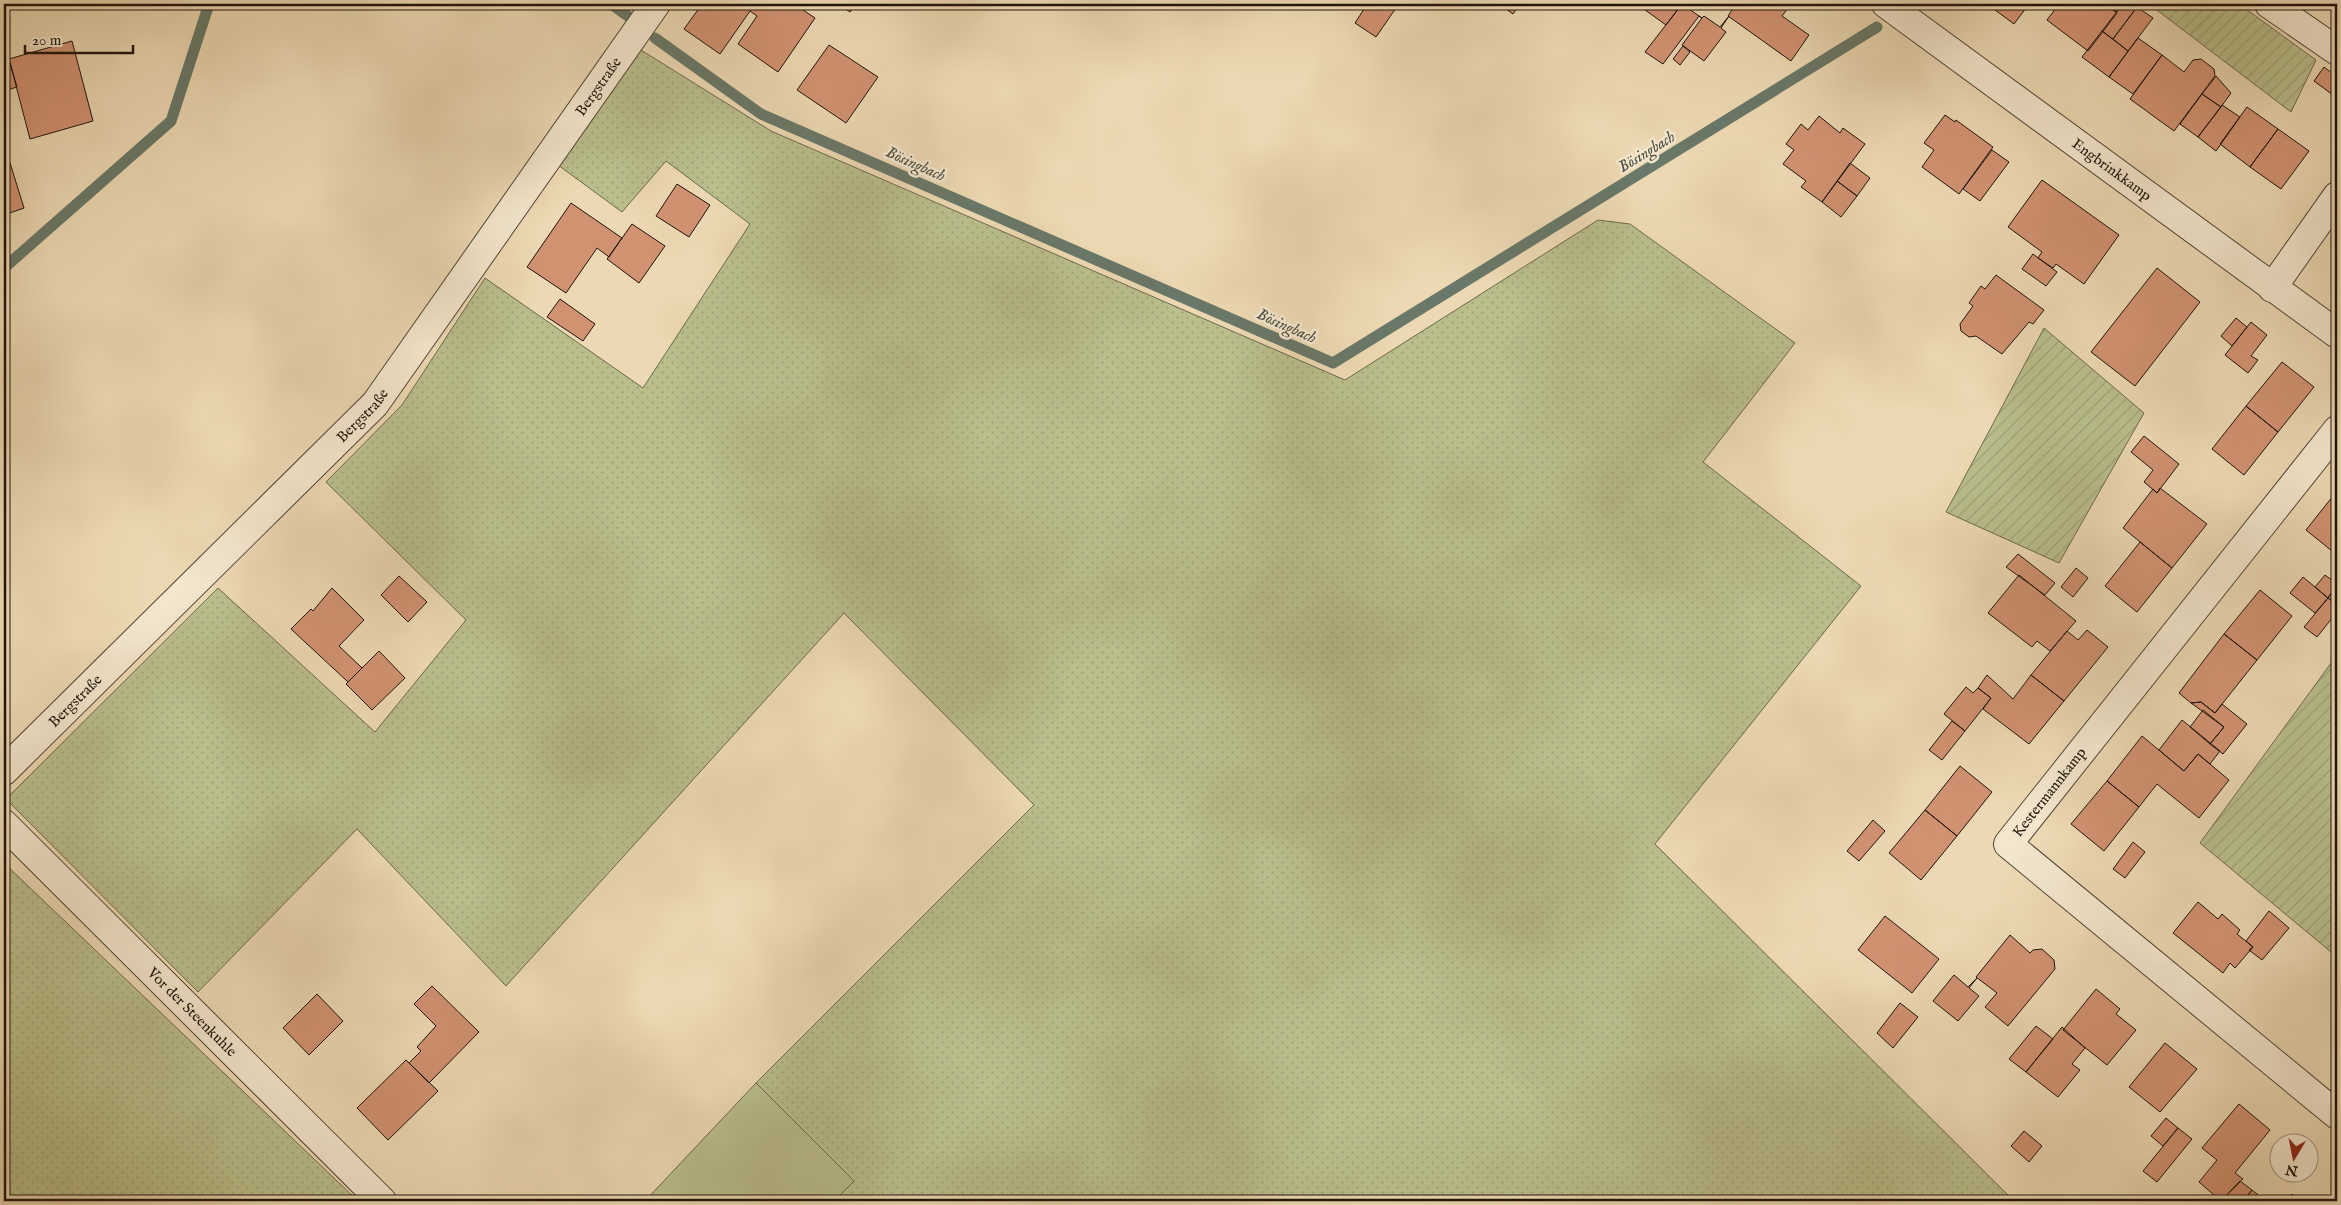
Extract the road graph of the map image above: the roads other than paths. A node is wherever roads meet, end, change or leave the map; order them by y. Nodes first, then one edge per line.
1 (656, 4) edge
2 (1886, 4) edge
3 (2269, 4) edge
4 (2337, 51) edge
5 (2337, 196) edge
6 (2272, 288) junction
7 (2337, 334) edge
8 (2337, 430) edge
9 (4, 771) edge
10 (4, 824) edge
11 (2337, 1115) edge
12 (382, 1201) edge

1 - 9 street, Bergstraße
2 - 6 street, Engbrinkkamp
3 - 4 street
5 - 6 street
6 - 7 street, Engbrinkkamp
8 - 11 street, Kestermannkamp
10 - 12 street, Vor der Steenkuhle

